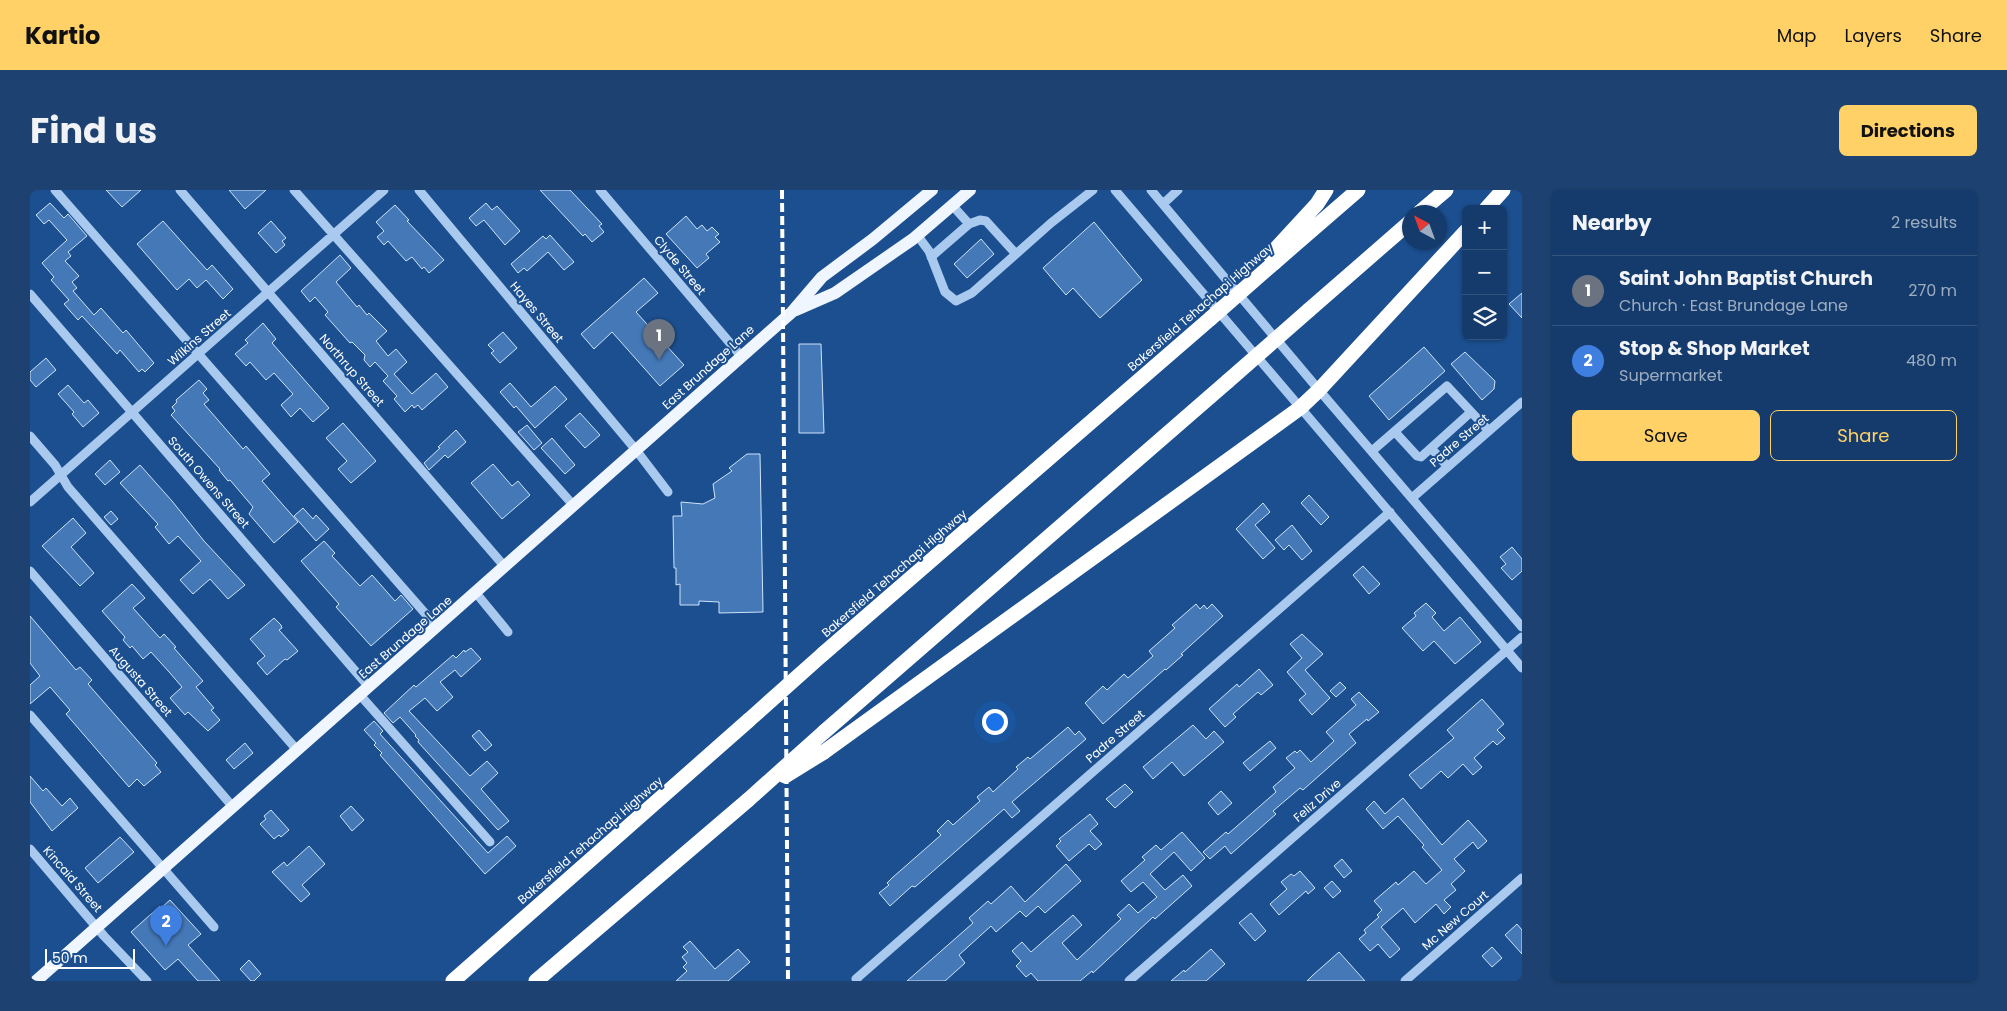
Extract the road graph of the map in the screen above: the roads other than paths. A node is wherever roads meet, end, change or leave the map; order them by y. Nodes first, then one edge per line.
1 (56, 190) edge
2 (180, 190) edge
3 (294, 190) edge
4 (384, 190) edge
5 (419, 190) edge
6 (600, 190) edge
7 (932, 190) edge
8 (970, 190) edge
9 (1093, 190) edge
10 (1115, 190) edge
11 (1151, 190) edge
12 (1178, 190) edge
13 (1326, 190) edge
14 (1358, 190) edge
15 (1446, 190) edge
16 (1504, 190) edge
17 (1163, 204) junction
18 (952, 205) junction
19 (1428, 205) edge
20 (1490, 205) edge
21 (969, 224) junction
22 (1402, 229) edge
23 (333, 235) junction
24 (917, 235) junction
25 (1462, 235) edge
26 (1016, 254) junction
27 (931, 257) junction
28 (1272, 259) junction
29 (268, 292) junction
30 (30, 294) edge
31 (792, 312) junction
32 (198, 354) junction
33 (741, 356) junction
34 (1319, 390) junction
35 (1522, 402) edge
36 (1300, 408) junction
37 (132, 412) junction
38 (1471, 412) junction
39 (1489, 431) junction
40 (1395, 432) junction
41 (30, 436) edge
42 (1431, 448) junction
43 (636, 450) junction
44 (1372, 451) junction
45 (1448, 467) junction
46 (60, 475) junction
47 (668, 492) dead end
48 (1412, 498) junction
49 (30, 502) edge
50 (574, 506) junction
51 (1390, 512) junction
52 (506, 566) junction
53 (30, 571) edge
54 (476, 593) junction
55 (437, 627) junction
56 (1522, 627) edge
57 (508, 632) dead end
58 (1522, 637) edge
59 (1507, 650) junction
60 (1522, 668) edge
61 (365, 691) junction
62 (30, 715) edge
63 (297, 750) junction
64 (748, 800) junction
65 (234, 807) junction
66 (490, 842) dead end
67 (30, 849) edge
68 (163, 869) junction
69 (1522, 878) edge
70 (98, 926) junction
71 (214, 927) dead end
72 (857, 980) edge
73 (36, 981) edge
74 (146, 981) edge
75 (453, 981) edge
76 (536, 981) edge
77 (1129, 981) edge
78 (1405, 981) edge

1 - 32 street
2 - 29 street, Northrup Street
3 - 23 street
4 - 23 street, Wilkins Street
5 - 43 street, Hayes Street
6 - 33 street, Clyde Street
7 - 31 main road, East Brundage Lane
8 - 18 main road, East Brundage Lane
9 - 26 street
10 - 36 street
11 - 17 street
12 - 17 street
13 - 28 highway
14 - 28 highway, Bakersfield Tehachapi Highway
15 - 19 highway
16 - 20 highway
17 - 34 street
18 - 21 street
18 - 24 main road, East Brundage Lane
21 - 26 street
21 - 27 street
22 - 64 highway, bridge
23 - 29 street, Wilkins Street
23 - 50 street
24 - 27 street
24 - 31 main road, East Brundage Lane
25 - 34 highway
26 - 27 street
28 - 75 highway, Bakersfield Tehachapi Highway, bridge
29 - 32 street, Wilkins Street
29 - 52 street, Northrup Street
30 - 37 street, South Owens Street
31 - 33 main road, East Brundage Lane
32 - 37 street, Wilkins Street
32 - 55 street
33 - 43 main road, East Brundage Lane
34 - 36 highway
34 - 44 street
35 - 39 street, Padre Street
36 - 51 street
36 - 64 highway, bridge
37 - 46 street, Wilkins Street
37 - 61 street, South Owens Street
38 - 39 street
38 - 40 street
38 - 42 street
39 - 45 street, Padre Street
40 - 42 street
40 - 44 street
41 - 46 street
42 - 45 street
43 - 47 street, Hayes Street
43 - 50 main road, East Brundage Lane
44 - 48 street
45 - 48 street, Padre Street
46 - 49 street, Wilkins Street
46 - 63 street
48 - 56 street
50 - 52 main road, East Brundage Lane
51 - 59 street
51 - 72 street, Padre Street
52 - 54 main road, East Brundage Lane
53 - 65 street, Augusta Street
54 - 55 main road, East Brundage Lane
54 - 57 street
55 - 61 main road, East Brundage Lane
58 - 59 street, Feliz Drive
59 - 60 street
59 - 77 street, Feliz Drive
61 - 63 main road, East Brundage Lane
61 - 66 street, South Owens Street
62 - 68 street
63 - 65 main road, East Brundage Lane
64 - 76 highway
65 - 68 main road, East Brundage Lane
67 - 70 street, Kincaid Street
68 - 70 main road, East Brundage Lane
68 - 71 street
69 - 78 street, Mc New Court
70 - 73 main road, East Brundage Lane
70 - 74 street, Kincaid Street

